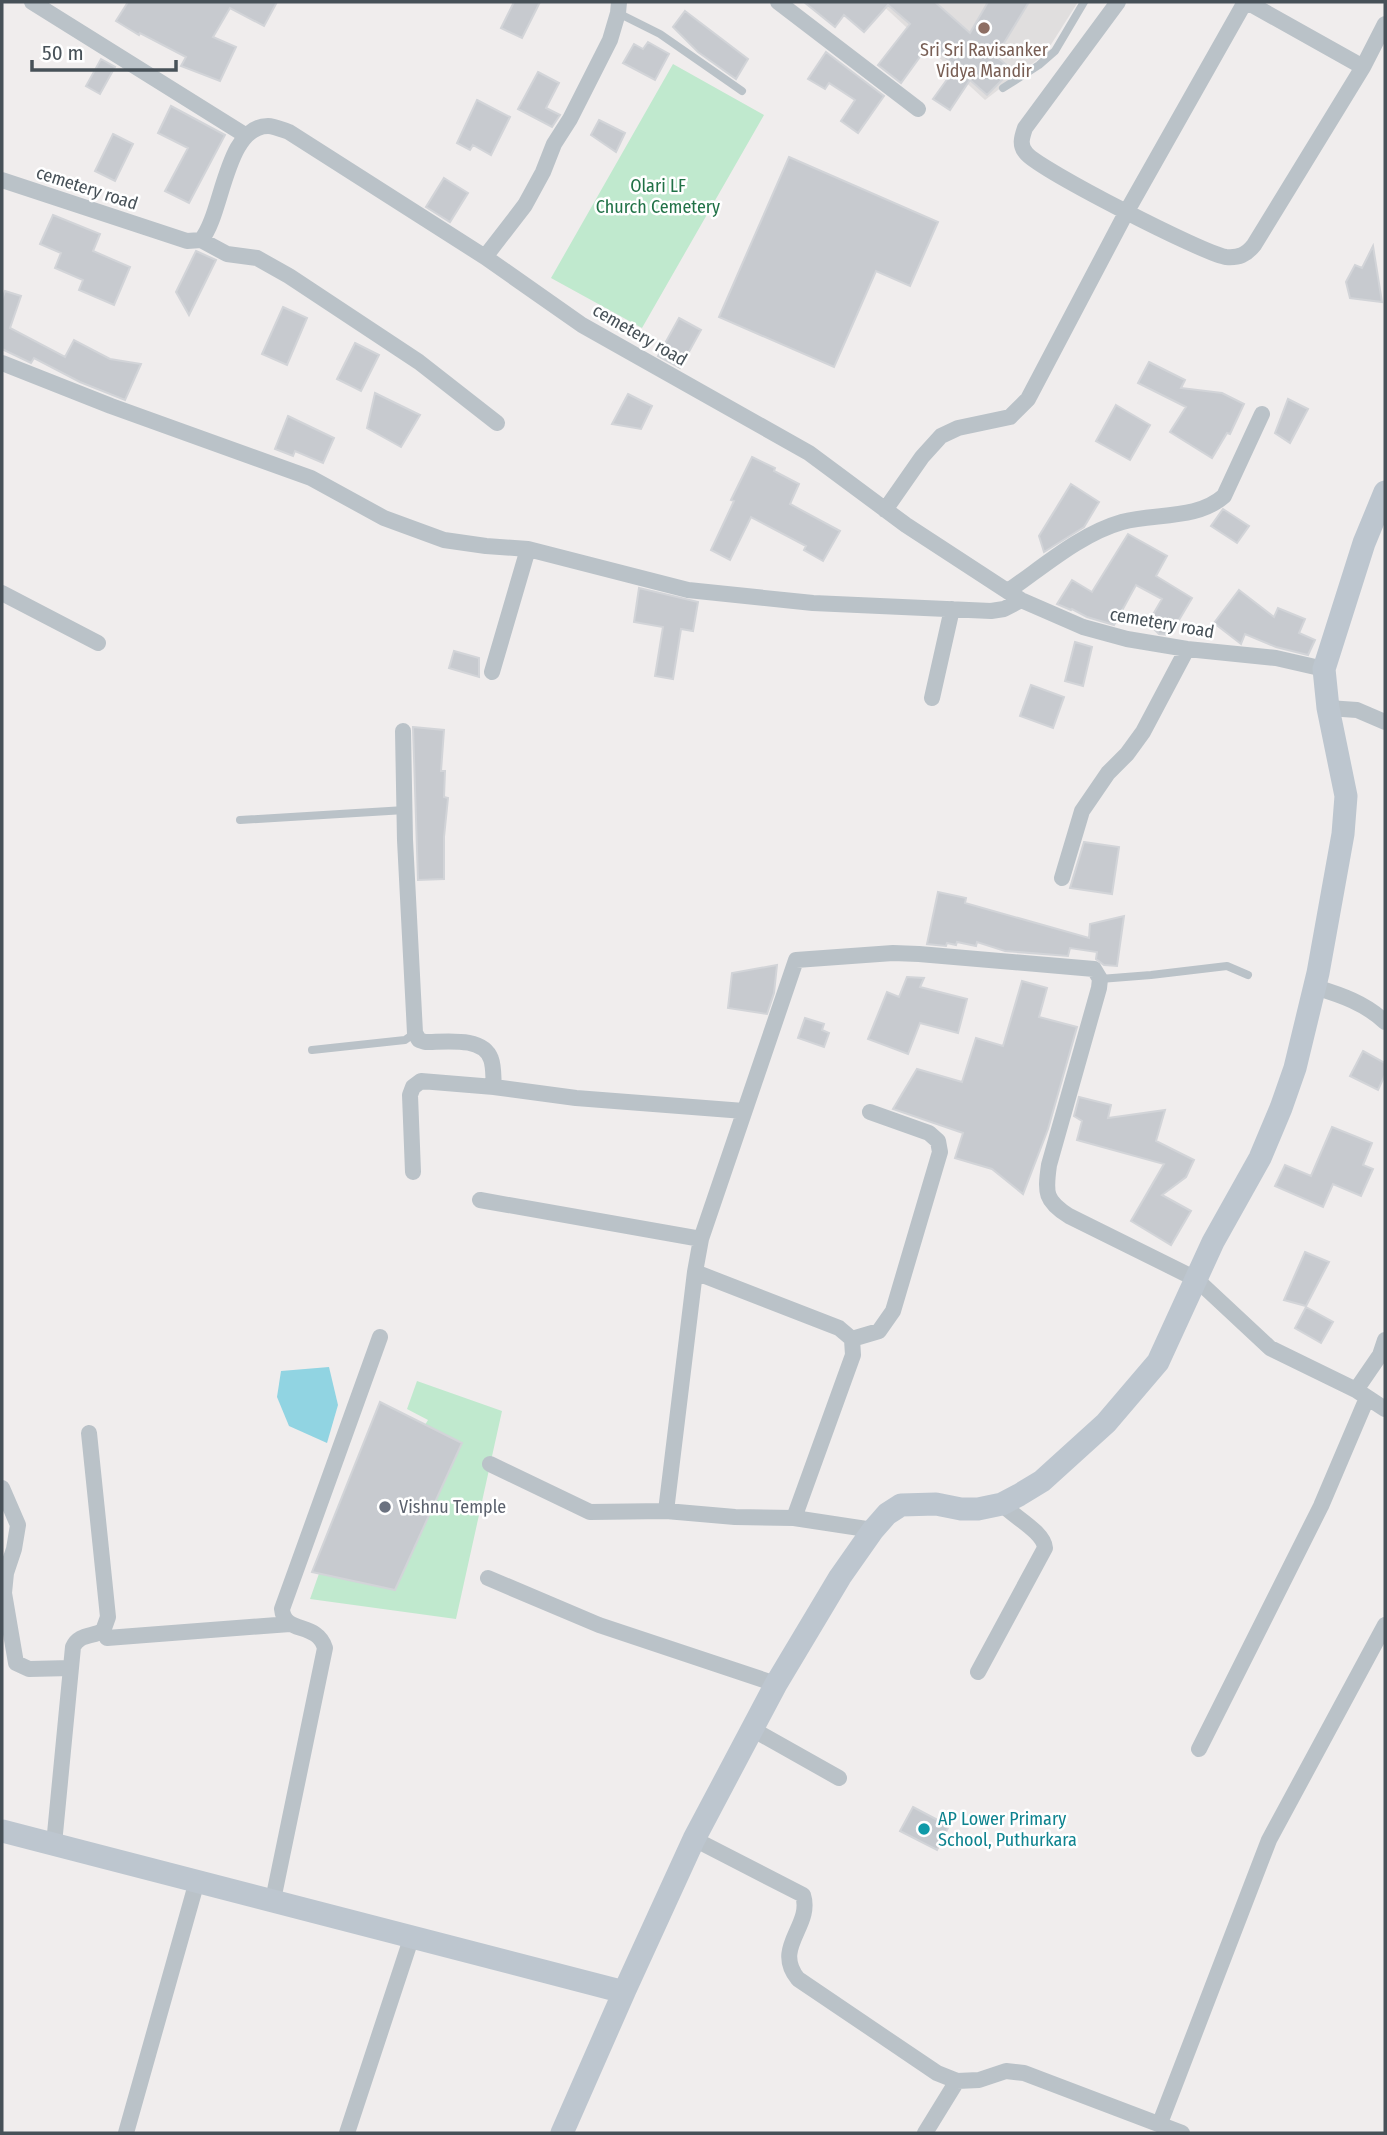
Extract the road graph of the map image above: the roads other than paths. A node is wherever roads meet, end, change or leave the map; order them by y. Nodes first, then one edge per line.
1 (32, 2) edge
2 (778, 2) edge
3 (1084, 2) edge
4 (1118, 2) edge
5 (1246, 2) edge
6 (618, 7) edge
7 (1385, 24) edge
8 (1363, 67) junction
9 (1003, 88) dead end
10 (742, 92) dead end
11 (918, 109) dead end
12 (245, 135) junction
13 (2, 180) edge
14 (1127, 211) junction
15 (201, 240) junction
16 (485, 257) junction
17 (2, 363) edge
18 (1262, 414) dead end
19 (497, 424) dead end
20 (1385, 492) edge
21 (885, 510) junction
22 (528, 549) junction
23 (2, 593) edge
24 (1014, 596) junction
25 (952, 609) junction
26 (98, 643) dead end
27 (1187, 649) junction
28 (1324, 669) junction
29 (492, 672) dead end
30 (932, 698) dead end
31 (1328, 708) junction
32 (1385, 722) edge
33 (403, 731) dead end
34 (405, 810) junction
35 (240, 820) dead end
36 (1062, 878) dead end
37 (1248, 975) dead end
38 (1100, 979) junction
39 (1315, 987) junction
40 (1385, 1022) edge
41 (415, 1032) junction
42 (312, 1050) dead end
43 (494, 1087) junction
44 (744, 1111) junction
45 (870, 1112) dead end
46 (413, 1172) dead end
47 (480, 1200) dead end
48 (701, 1239) junction
49 (695, 1272) junction
50 (1196, 1279) junction
51 (380, 1337) dead end
52 (852, 1339) junction
53 (1385, 1340) edge
54 (1362, 1394) junction
55 (1385, 1409) edge
56 (89, 1433) dead end
57 (490, 1464) dead end
58 (2, 1488) edge
59 (1002, 1504) junction
60 (666, 1511) junction
61 (794, 1518) junction
62 (873, 1530) junction
63 (488, 1578) dead end
64 (290, 1624) junction
65 (1385, 1625) edge
66 (107, 1638) dead end
67 (71, 1668) junction
68 (978, 1672) dead end
69 (776, 1684) junction
70 (752, 1729) junction
71 (1199, 1749) dead end
72 (839, 1778) dead end
73 (2, 1831) edge
74 (694, 1839) junction
75 (54, 1844) junction
76 (197, 1881) junction
77 (273, 1900) junction
78 (412, 1936) junction
79 (624, 1992) junction
80 (957, 2081) junction
81 (1160, 2123) junction
82 (126, 2133) edge
83 (347, 2133) edge
84 (562, 2133) edge
85 (925, 2133) edge
86 (1182, 2133) edge

1 - 12 street
2 - 11 street
3 - 9 lane
4 - 14 street
5 - 8 street
5 - 14 street
6 - 10 lane
6 - 16 street
7 - 8 street
8 - 14 street
12 - 15 street
12 - 16 street, cemetery road
13 - 15 street, cemetery road
14 - 21 street
15 - 19 street, cemetery road
16 - 21 street, cemetery road
17 - 22 street
18 - 24 street
20 - 28 street
21 - 24 street, cemetery road
22 - 25 street
22 - 29 street
23 - 26 street
24 - 25 street
24 - 27 street, cemetery road
25 - 30 street
27 - 28 street, cemetery road
27 - 36 street
28 - 31 street
31 - 32 street
31 - 39 street
33 - 34 street
34 - 35 lane
34 - 41 street
37 - 38 lane
38 - 44 street
38 - 50 street
39 - 40 street
39 - 50 street
41 - 42 lane
41 - 43 street
43 - 44 street
43 - 46 street
44 - 48 street
45 - 52 street
47 - 48 street
48 - 49 street
49 - 52 street
49 - 60 street
50 - 54 street
50 - 59 street
51 - 64 street
52 - 61 street
53 - 54 street
54 - 55 street
54 - 71 street
56 - 67 street
57 - 60 street
58 - 67 street
59 - 62 street
59 - 68 street
60 - 61 street
61 - 62 street
62 - 69 street
63 - 69 street
64 - 66 street
64 - 77 street
65 - 81 street
67 - 75 street
69 - 70 street
70 - 72 street
70 - 74 street
73 - 75 street
74 - 79 street
74 - 80 street
75 - 76 street
76 - 77 street
76 - 82 street
77 - 78 street
78 - 79 street
78 - 83 street
79 - 84 street
80 - 81 street
80 - 85 street
81 - 86 street

